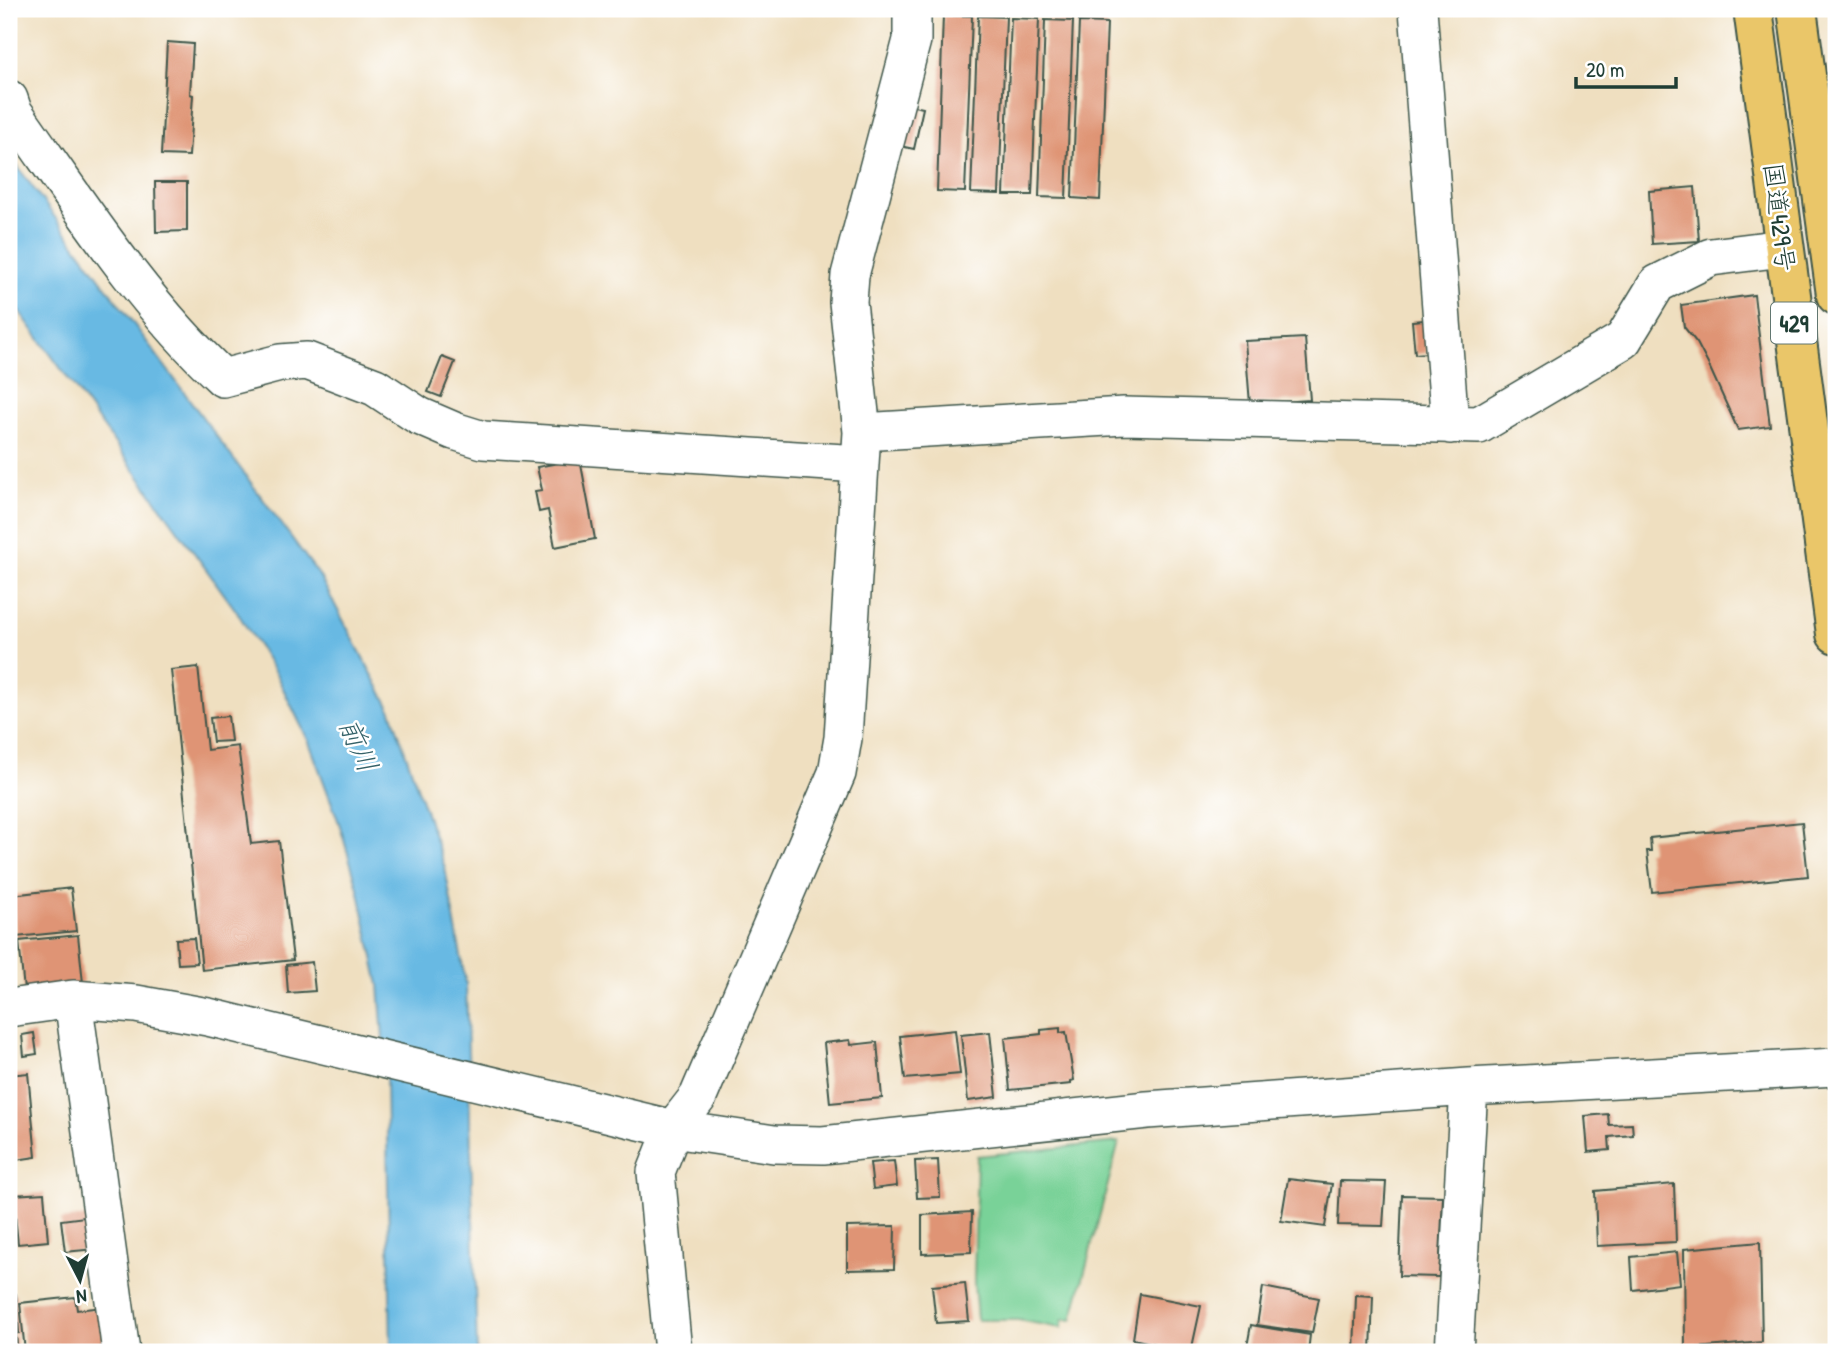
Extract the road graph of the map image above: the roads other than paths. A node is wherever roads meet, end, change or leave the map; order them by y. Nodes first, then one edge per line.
1 (912, 9) edge
2 (1418, 9) edge
3 (1753, 10) edge
4 (1797, 10) edge
5 (9, 99) edge
6 (1783, 248) junction
7 (1836, 295) edge
8 (1450, 425) junction
9 (861, 448) junction
10 (1836, 634) edge
11 (73, 999) junction
12 (9, 1008) edge
13 (1836, 1067) edge
14 (1469, 1087) junction
15 (673, 1129) junction
16 (121, 1352) edge
17 (673, 1352) edge
18 (1454, 1352) edge

1 - 9 street
2 - 8 street
3 - 6 highway, 国道429号 / 429
4 - 7 highway, 国道429号 / 429
5 - 9 street
6 - 8 street
6 - 10 highway, 国道429号 / 429
8 - 9 street
9 - 15 street
11 - 12 street
11 - 15 street
11 - 16 street
13 - 14 street
14 - 15 street
14 - 18 street
15 - 17 street

